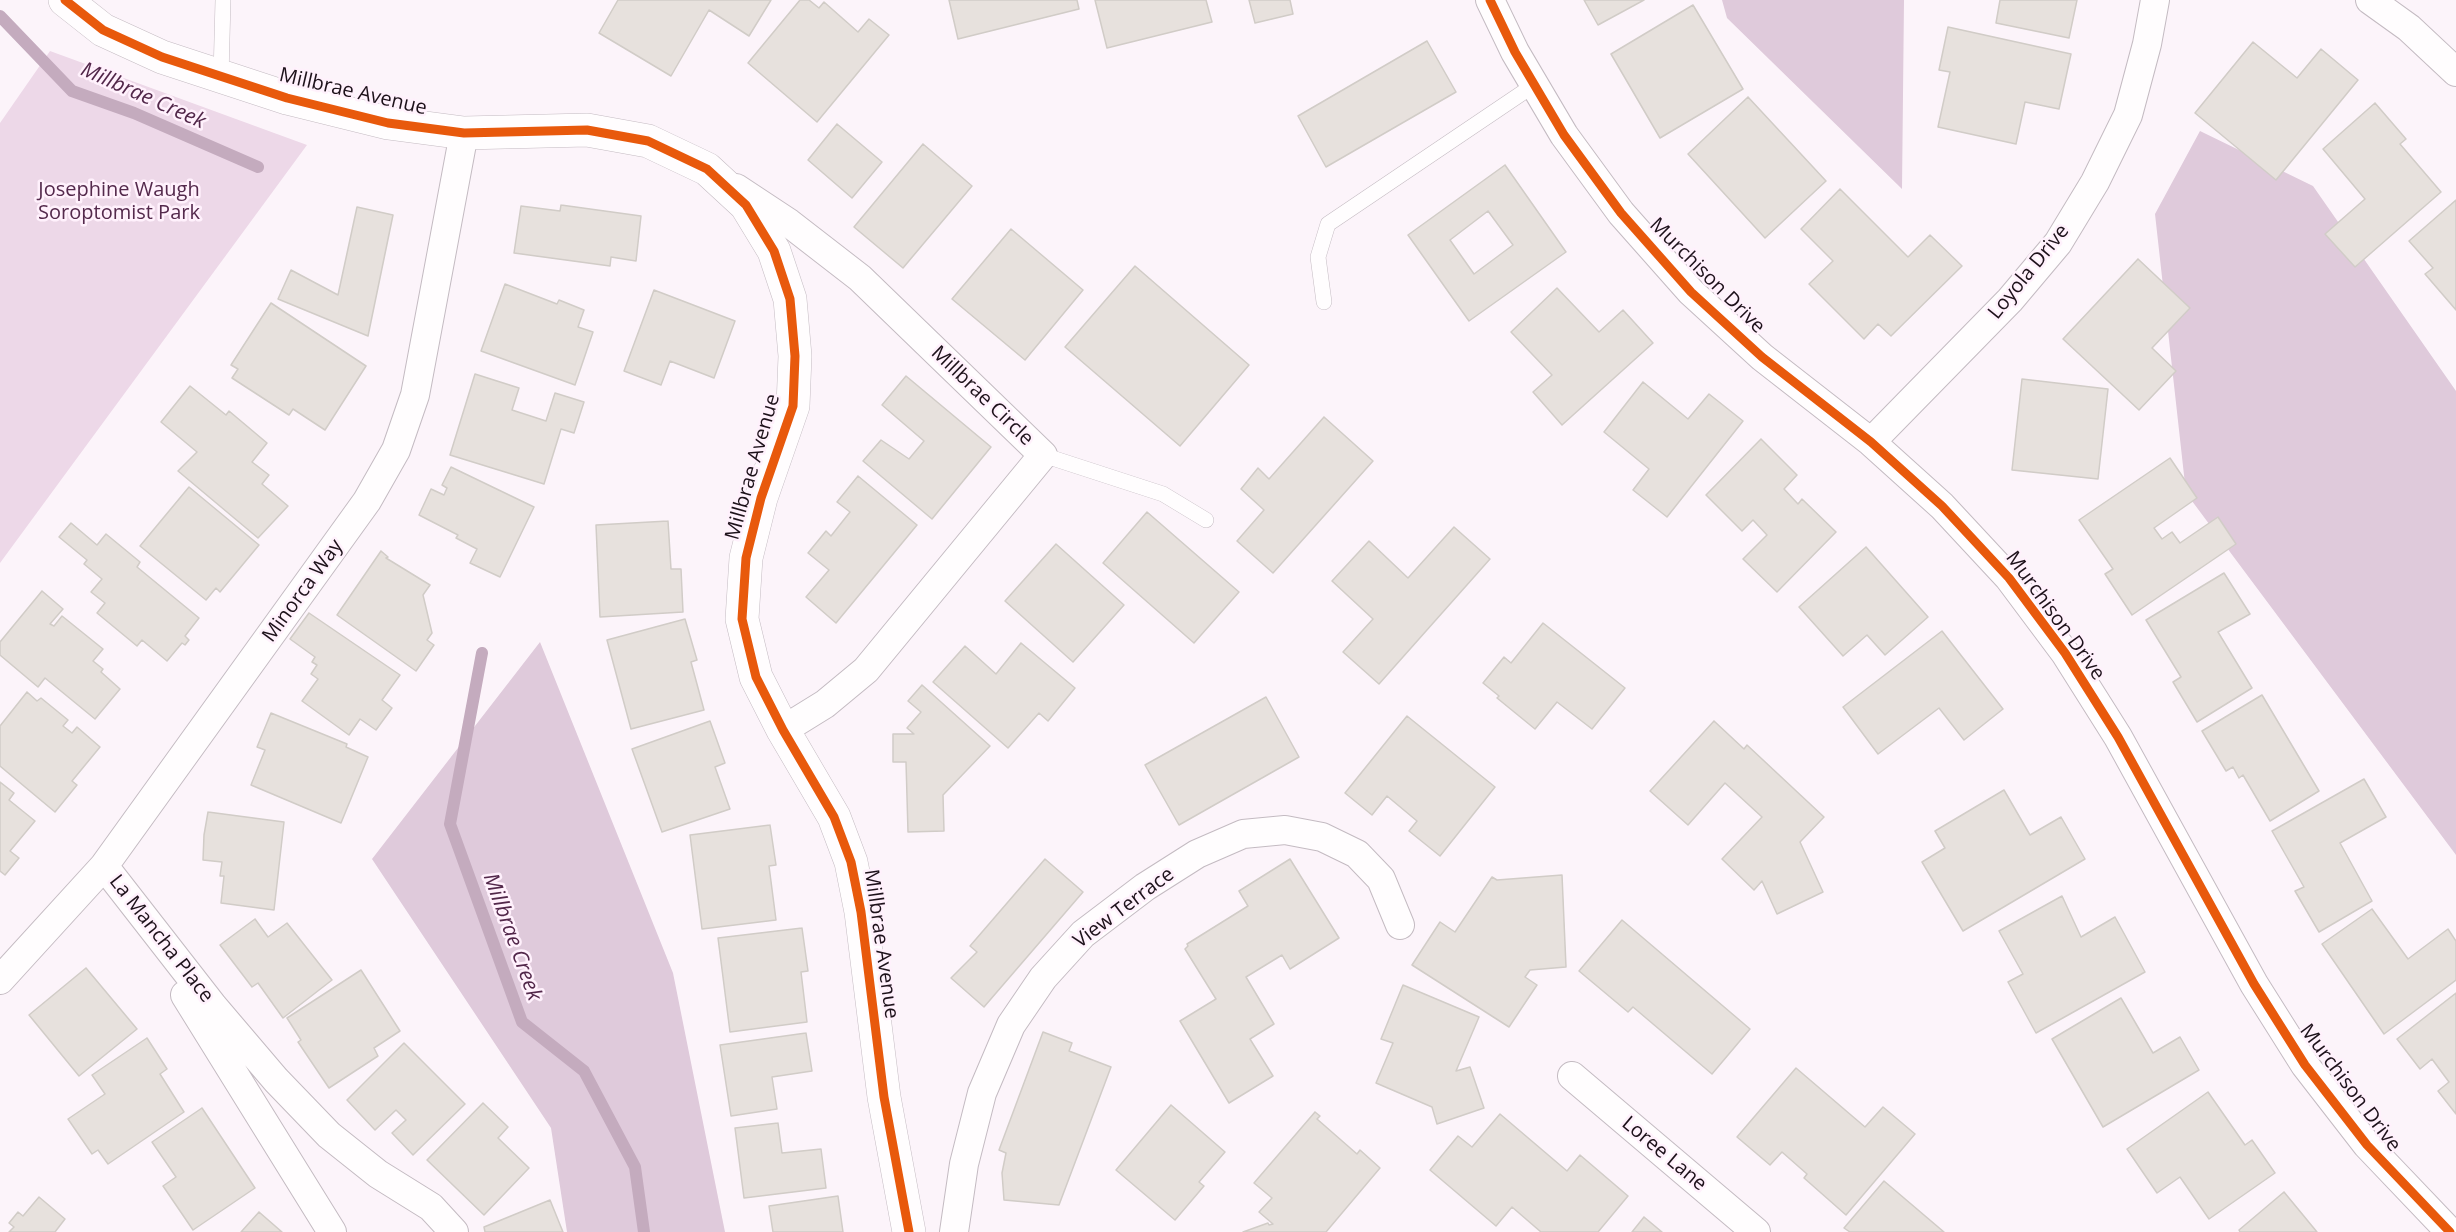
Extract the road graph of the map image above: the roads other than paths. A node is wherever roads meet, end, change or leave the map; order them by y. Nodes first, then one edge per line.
1 (65, 0) edge
2 (223, 0) edge
3 (1490, 0) edge
4 (2155, 0) edge
5 (2370, 0) edge
6 (2456, 72) edge
7 (220, 77) junction
8 (1534, 85) junction
9 (464, 133) junction
10 (707, 169) junction
11 (1324, 302) dead end
12 (1871, 442) junction
13 (1043, 454) junction
14 (1206, 520) dead end
15 (783, 730) junction
16 (104, 866) junction
17 (1400, 925) dead end
18 (0, 980) edge
19 (1572, 1076) dead end
20 (332, 1232) edge
21 (454, 1232) edge
22 (909, 1232) edge
23 (954, 1232) edge
24 (1756, 1232) edge
25 (2450, 1232) edge

1 - 7 street, Millbrae Avenue
2 - 7 lane
3 - 8 street, Murchison Drive
4 - 12 street, Loyola Drive
5 - 6 street
7 - 9 street, Millbrae Avenue
8 - 11 lane
8 - 12 street, Murchison Drive
9 - 10 street, Millbrae Avenue
9 - 16 street, Minorca Way
10 - 13 street, Millbrae Circle
10 - 15 street, Millbrae Avenue
12 - 25 street, Murchison Drive
13 - 14 lane
13 - 15 street, Millbrae Circle
15 - 22 street, Millbrae Avenue
16 - 18 street, Minorca Way
16 - 20 street, La Mancha Place
16 - 21 street, La Mancha Place
17 - 23 street, View Terrace
19 - 24 street, Loree Lane

